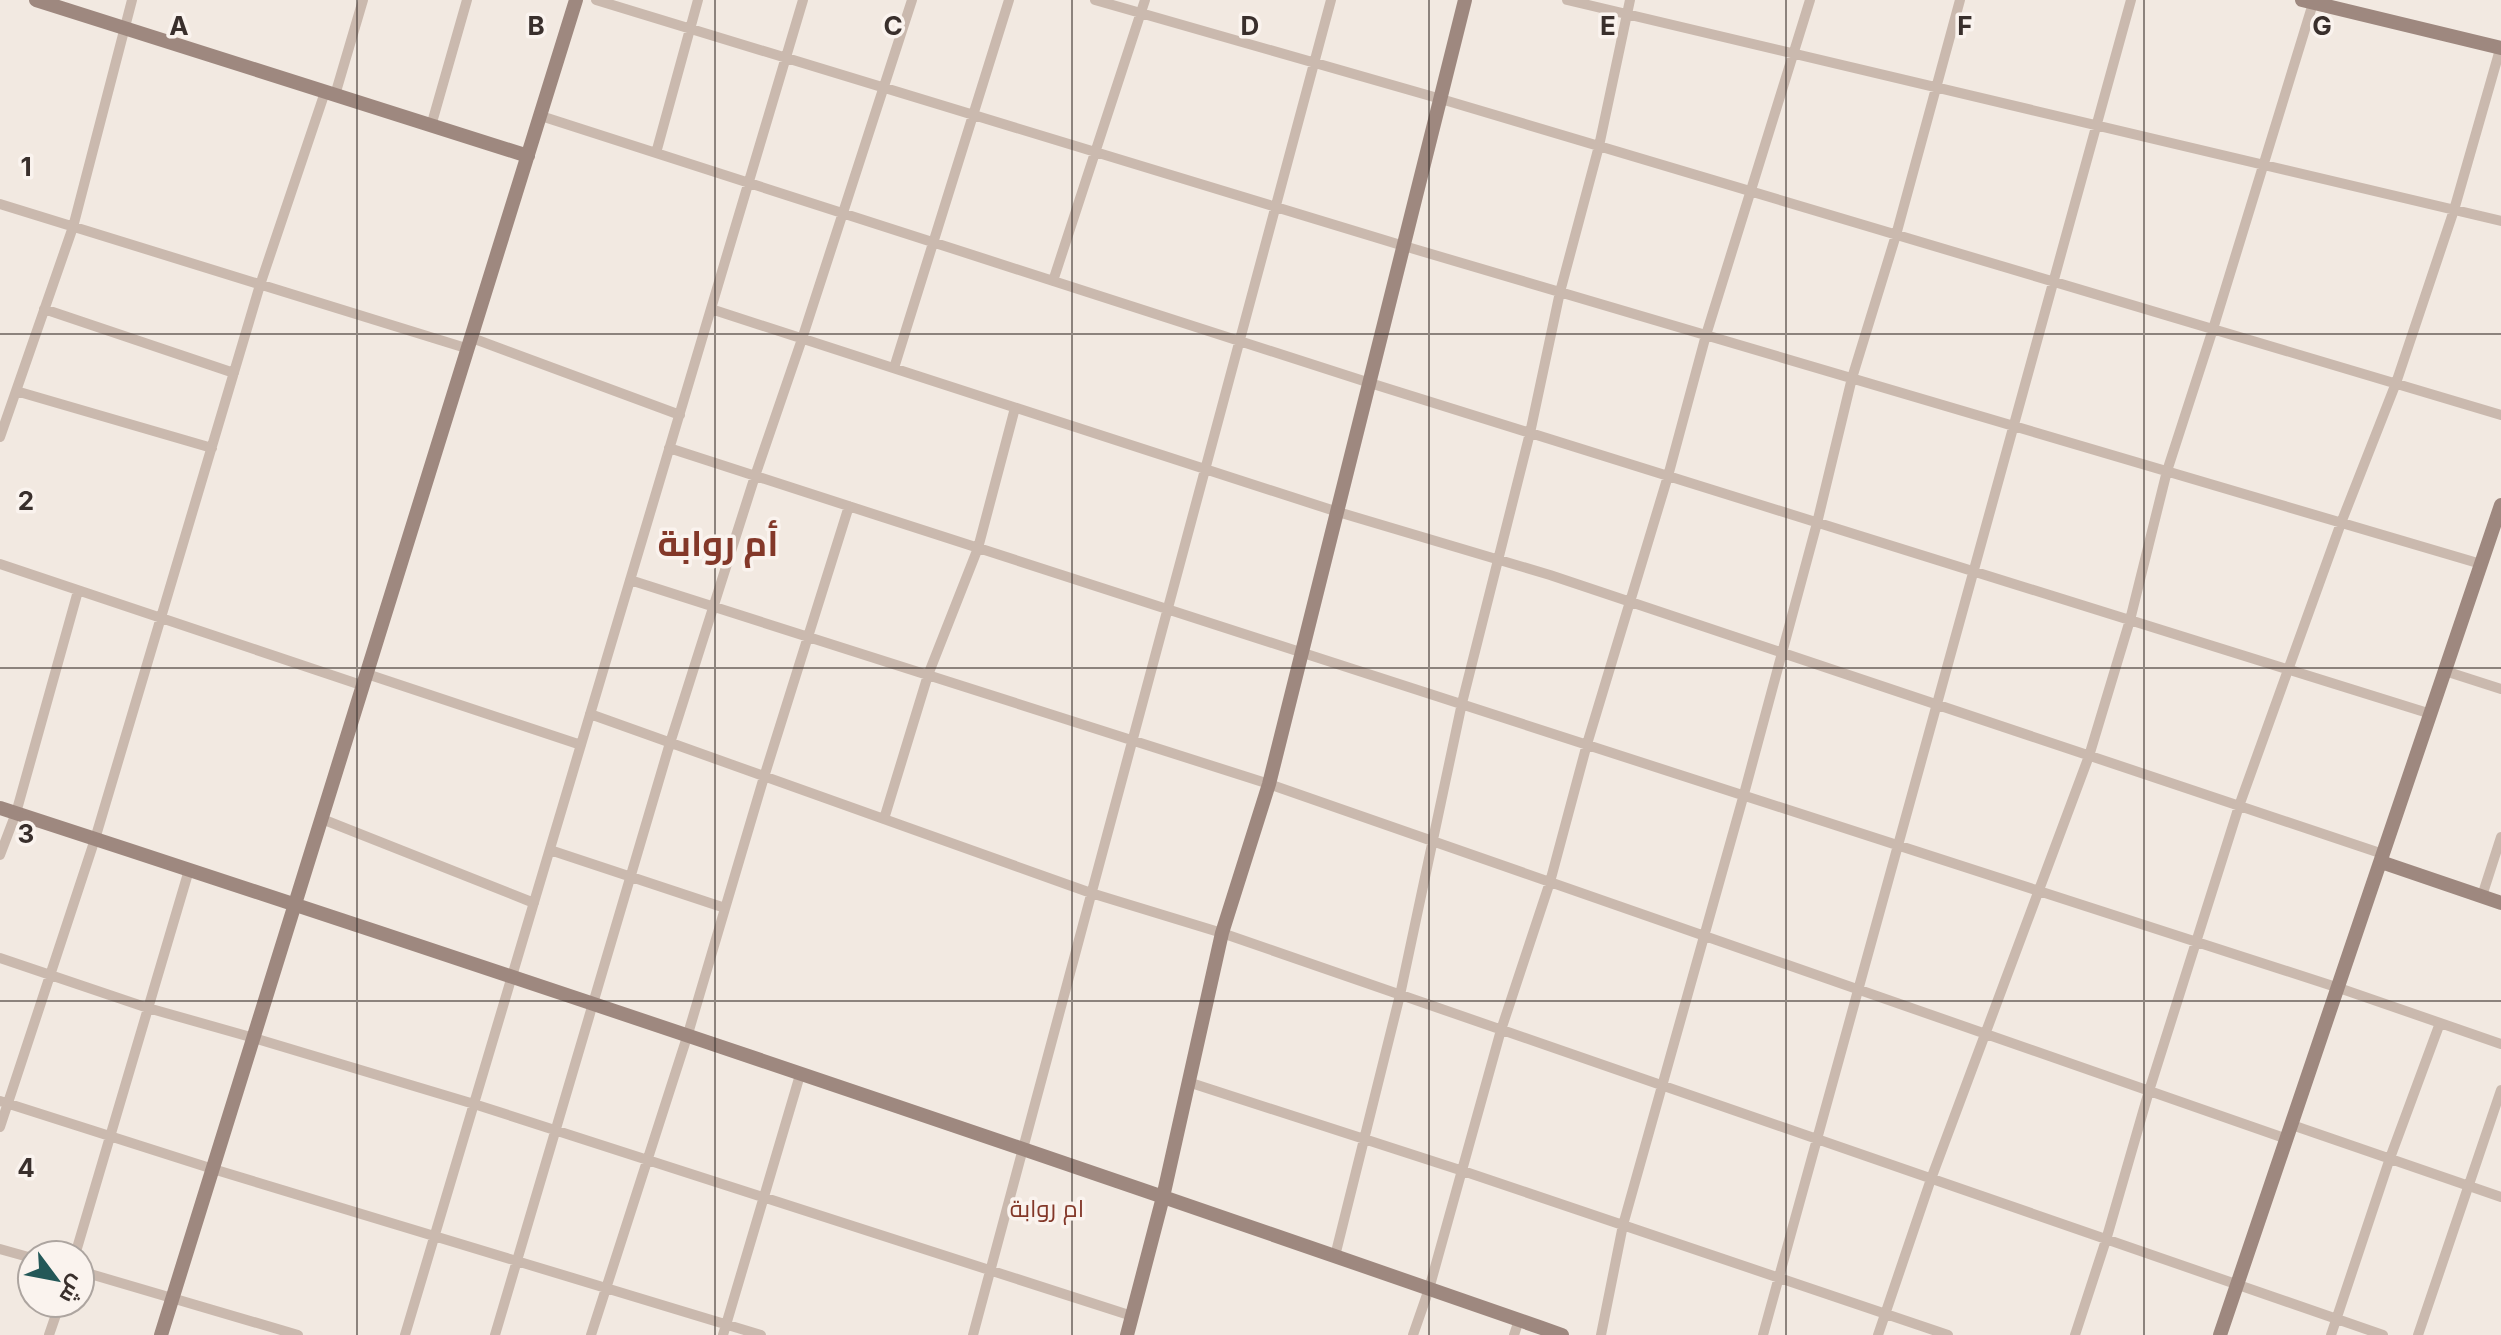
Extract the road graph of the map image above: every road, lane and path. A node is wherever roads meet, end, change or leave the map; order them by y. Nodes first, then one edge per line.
1 (36, 0) edge
2 (132, 0) edge
3 (363, 0) edge
4 (467, 0) edge
5 (576, 0) edge
6 (596, 0) edge
7 (698, 0) edge
8 (803, 0) edge
9 (912, 0) edge
10 (1009, 0) edge
11 (1095, 0) edge
12 (1145, 0) edge
13 (1331, 0) edge
14 (1465, 0) edge
15 (1567, 0) edge
16 (1630, 0) edge
17 (1810, 0) edge
18 (1960, 0) edge
19 (2131, 0) edge
20 (2310, 1) edge
21 (1140, 13) junction
22 (1626, 14) junction
23 (125, 28) junction
24 (689, 29) junction
25 (2501, 47) edge
26 (1794, 54) junction
27 (786, 58) junction
28 (1314, 63) junction
29 (883, 87) junction
30 (1936, 87) junction
31 (330, 94) junction
32 (1441, 99) junction
33 (974, 115) junction
34 (541, 116) junction
35 (2096, 125) junction
36 (431, 126) junction
37 (1599, 146) junction
38 (1095, 152) junction
39 (656, 153) junction
40 (528, 156) junction
41 (2263, 165) junction
42 (749, 183) junction
43 (1750, 191) junction
44 (0, 204) edge
45 (1276, 207) junction
46 (2454, 210) junction
47 (842, 213) junction
48 (2501, 221) edge
49 (73, 227) junction
50 (1896, 235) junction
51 (932, 242) junction
52 (1404, 246) junction
53 (1053, 281) junction
54 (2053, 281) junction
55 (260, 285) junction
56 (1560, 292) junction
57 (44, 309) junction
58 (711, 309) junction
59 (2213, 329) junction
60 (1706, 335) junction
61 (802, 339) junction
62 (1240, 341) junction
63 (470, 343) junction
64 (894, 368) junction
65 (234, 373) junction
66 (1852, 378) junction
67 (1370, 383) junction
68 (2396, 383) junction
69 (16, 391) junction
70 (1015, 408) junction
71 (680, 415) junction
72 (2501, 415) edge
73 (2013, 426) junction
74 (1530, 433) junction
75 (0, 437) edge
76 (212, 448) junction
77 (669, 448) junction
78 (1205, 470) junction
79 (2167, 471) junction
80 (755, 476) junction
81 (1668, 476) junction
82 (2501, 505) edge
83 (849, 506) junction
84 (1338, 512) junction
85 (1817, 523) junction
86 (2341, 523) junction
87 (978, 548) junction
88 (1496, 559) junction
89 (0, 564) edge
90 (2481, 564) junction
91 (1973, 571) junction
92 (630, 580) junction
93 (78, 591) junction
94 (1631, 602) junction
95 (713, 606) junction
96 (1168, 608) junction
97 (161, 618) junction
98 (2130, 620) junction
99 (808, 637) junction
100 (1303, 652) junction
101 (1781, 653) junction
102 (2287, 669) junction
103 (2445, 671) junction
104 (928, 675) junction
105 (366, 680) junction
106 (2501, 689) edge
107 (1462, 703) junction
108 (1936, 705) junction
109 (590, 714) junction
110 (2431, 714) junction
111 (1132, 740) junction
112 (670, 743) junction
113 (1587, 744) junction
114 (581, 745) junction
115 (2089, 756) junction
116 (764, 777) junction
117 (1269, 784) junction
118 (1744, 794) junction
119 (2239, 806) junction
120 (0, 808) edge
121 (16, 813) junction
122 (322, 819) junction
123 (884, 819) junction
124 (2501, 837) edge
125 (95, 839) junction
126 (1433, 841) junction
127 (1898, 844) junction
128 (550, 850) junction
129 (0, 855) edge
130 (2382, 858) junction
131 (189, 870) junction
132 (630, 876) junction
133 (1550, 882) junction
134 (2039, 890) junction
135 (1091, 893) junction
136 (2482, 896) junction
137 (534, 903) junction
138 (2501, 903) edge
139 (295, 905) junction
140 (725, 908) junction
141 (1222, 933) junction
142 (1703, 935) junction
143 (2197, 941) junction
144 (0, 958) edge
145 (51, 974) junction
146 (512, 978) junction
147 (2339, 988) junction
148 (1858, 989) junction
149 (1400, 995) junction
150 (592, 1005) junction
151 (148, 1008) junction
152 (2440, 1023) junction
153 (1501, 1030) junction
154 (1986, 1034) junction
155 (687, 1037) junction
156 (254, 1038) junction
157 (2501, 1044) edge
158 (800, 1075) junction
159 (1188, 1082) junction
160 (1661, 1085) junction
161 (2501, 1090) edge
162 (2149, 1091) junction
163 (4, 1102) edge
164 (474, 1104) junction
165 (0, 1127) edge
166 (557, 1131) junction
167 (2290, 1132) junction
168 (110, 1136) junction
169 (1365, 1139) junction
170 (1817, 1139) junction
171 (1022, 1149) junction
172 (2390, 1158) junction
173 (648, 1160) junction
174 (213, 1169) junction
175 (1463, 1171) junction
176 (1931, 1179) junction
177 (2468, 1186) junction
178 (1163, 1197) junction
179 (2501, 1197) edge
180 (764, 1198) junction
181 (1623, 1225) junction
182 (435, 1235) junction
183 (80, 1239) edge
184 (2106, 1240) junction
185 (1335, 1256) junction
186 (517, 1260) junction
187 (990, 1270) junction
188 (96, 1276) edge
189 (1778, 1278) junction
190 (2237, 1285) junction
191 (608, 1288) junction
192 (1429, 1289) junction
193 (173, 1298) junction
194 (1885, 1314) junction
195 (1132, 1316) junction
196 (2336, 1319) junction
197 (1519, 1320) junction
198 (725, 1330) edge
199 (161, 1335) edge
200 (298, 1335) edge
201 (405, 1335) edge
202 (495, 1335) edge
203 (591, 1335) edge
204 (761, 1335) edge
205 (973, 1335) edge
206 (1127, 1335) edge
207 (1413, 1335) edge
208 (1514, 1335) edge
209 (1562, 1335) edge
210 (1601, 1335) edge
211 (1763, 1335) edge
212 (1878, 1335) edge
213 (1948, 1335) edge
214 (2075, 1335) edge
215 (2220, 1335) edge
216 (2331, 1335) edge
217 (2383, 1335) edge
218 (2418, 1335) edge

1 - 23 street
2 - 23 street
3 - 31 street
4 - 36 street
5 - 34 street
6 - 24 street
7 - 24 street
8 - 27 street
9 - 29 street
10 - 33 street
11 - 21 street
12 - 21 street
13 - 28 street
14 - 32 street
15 - 22 street
16 - 22 street
17 - 26 street
18 - 30 street
19 - 35 street
20 - 25 street
20 - 41 street
21 - 28 street
21 - 38 street
22 - 26 street
22 - 37 street
23 - 31 street
23 - 49 street
24 - 27 street
24 - 39 street
25 - 46 street
26 - 30 street
26 - 43 street
27 - 29 street
27 - 42 street
28 - 32 street
28 - 45 street
29 - 33 street
29 - 47 street
30 - 35 street
30 - 50 street
31 - 36 street
31 - 55 street
32 - 37 street
32 - 52 street
33 - 38 street
33 - 51 street
34 - 39 street
34 - 40 street
35 - 41 street
35 - 54 street
36 - 40 street
37 - 43 street
37 - 56 street
38 - 45 street
38 - 53 street
39 - 42 street
40 - 63 street
41 - 46 street
41 - 59 street
42 - 47 street
42 - 58 street
43 - 50 street
43 - 60 street
44 - 49 street
45 - 52 street
45 - 62 street
46 - 48 street
46 - 68 street
47 - 51 street
47 - 61 street
49 - 55 street
49 - 57 street
50 - 54 street
50 - 66 street
51 - 53 street
51 - 64 street
52 - 56 street
52 - 67 street
53 - 62 street
54 - 59 street
54 - 73 street
55 - 63 street
55 - 65 street
56 - 60 street
56 - 74 street
57 - 65 street
57 - 69 street
58 - 61 street
58 - 71 street
59 - 68 street
59 - 79 street
60 - 66 street
60 - 81 street
61 - 64 street
61 - 80 street
62 - 67 street
62 - 78 street
63 - 71 street
63 - 105 street
64 - 70 street
65 - 76 street
66 - 73 street
66 - 85 street
67 - 74 street
67 - 84 street
68 - 72 street
68 - 86 street
69 - 75 street
69 - 76 street
70 - 78 street
70 - 87 street
71 - 77 street
73 - 79 street
73 - 91 street
74 - 81 street
74 - 88 street
76 - 97 street
77 - 80 street
77 - 92 street
78 - 84 street
78 - 96 street
79 - 86 street
79 - 98 street
80 - 83 street
80 - 95 street
81 - 85 street
81 - 94 street
82 - 90 street
83 - 87 street
83 - 99 street
84 - 88 street
84 - 100 street
85 - 91 street
85 - 101 street
86 - 90 street
86 - 102 street
87 - 96 street
87 - 104 street
88 - 94 street
88 - 107 street
89 - 93 street
90 - 103 street
91 - 98 street
91 - 108 street
92 - 95 street
92 - 109 street
93 - 97 street
93 - 121 street
94 - 101 street
94 - 113 street
95 - 99 street
95 - 112 street
96 - 100 street
96 - 111 street
97 - 105 street
97 - 125 street
98 - 102 street
98 - 115 street
99 - 104 street
99 - 116 street
100 - 107 street
100 - 117 street
101 - 108 street
101 - 118 street
102 - 110 street
102 - 119 street
103 - 106 street
103 - 110 street
104 - 111 street
104 - 123 street
105 - 114 street
105 - 122 street
107 - 113 street
107 - 126 street
108 - 115 street
108 - 127 street
109 - 112 street
109 - 114 street
110 - 130 street
111 - 117 street
111 - 135 street
112 - 116 street
112 - 132 street
113 - 118 street
113 - 133 street
114 - 128 street
115 - 119 street
115 - 134 street
116 - 123 street
116 - 140 street
117 - 126 street
117 - 141 street
118 - 127 street
118 - 142 street
119 - 130 street
119 - 143 street
120 - 121 street
121 - 125 street
121 - 129 street
122 - 137 street
122 - 139 street
123 - 135 street
124 - 136 street
125 - 131 street
125 - 145 street
126 - 133 street
126 - 149 street
127 - 134 street
127 - 148 street
128 - 132 street
128 - 137 street
130 - 136 street
130 - 147 street
131 - 139 street
131 - 151 street
132 - 140 street
132 - 150 street
133 - 142 street
133 - 153 street
134 - 143 street
134 - 154 street
135 - 141 street
135 - 171 street
136 - 138 street
137 - 146 street
139 - 146 street
139 - 156 street
140 - 155 street
141 - 149 street
141 - 159 street
142 - 148 street
142 - 160 street
143 - 147 street
143 - 162 street
144 - 145 street
145 - 151 street
145 - 163 street
146 - 150 street
146 - 164 street
147 - 152 street
147 - 167 street
148 - 154 street
148 - 170 street
149 - 153 street
149 - 169 street
150 - 155 street
150 - 166 street
151 - 156 street
151 - 168 street
152 - 157 street
152 - 172 street
153 - 160 street
153 - 175 street
154 - 162 street
154 - 176 street
155 - 158 street
155 - 173 street
156 - 164 street
156 - 174 street
158 - 171 street
158 - 180 street
159 - 169 street
159 - 178 street
160 - 170 street
160 - 181 street
161 - 177 street
162 - 167 street
162 - 184 street
163 - 165 street
163 - 168 street
164 - 166 street
164 - 182 street
166 - 173 street
166 - 186 street
167 - 172 street
167 - 190 street
168 - 174 street
168 - 183 street
169 - 175 street
169 - 185 street
170 - 176 street
170 - 189 street
171 - 178 street
171 - 187 street
172 - 177 street
172 - 196 street
173 - 180 street
173 - 191 street
174 - 182 street
174 - 193 street
175 - 181 street
175 - 192 street
176 - 184 street
176 - 194 street
177 - 179 street
177 - 218 street
178 - 185 street
178 - 195 street
180 - 187 street
180 - 198 street
181 - 189 street
181 - 210 street
182 - 186 street
182 - 201 street
184 - 190 street
184 - 214 street
185 - 192 street
186 - 191 street
186 - 202 street
187 - 195 street
187 - 205 street
188 - 193 street
189 - 194 street
189 - 211 street
190 - 196 street
190 - 215 street
191 - 198 street
191 - 203 street
192 - 197 street
192 - 207 street
193 - 199 street
193 - 200 street
194 - 212 street
194 - 213 street
195 - 206 street
196 - 216 street
196 - 217 street
197 - 208 street
197 - 209 street
198 - 204 street

